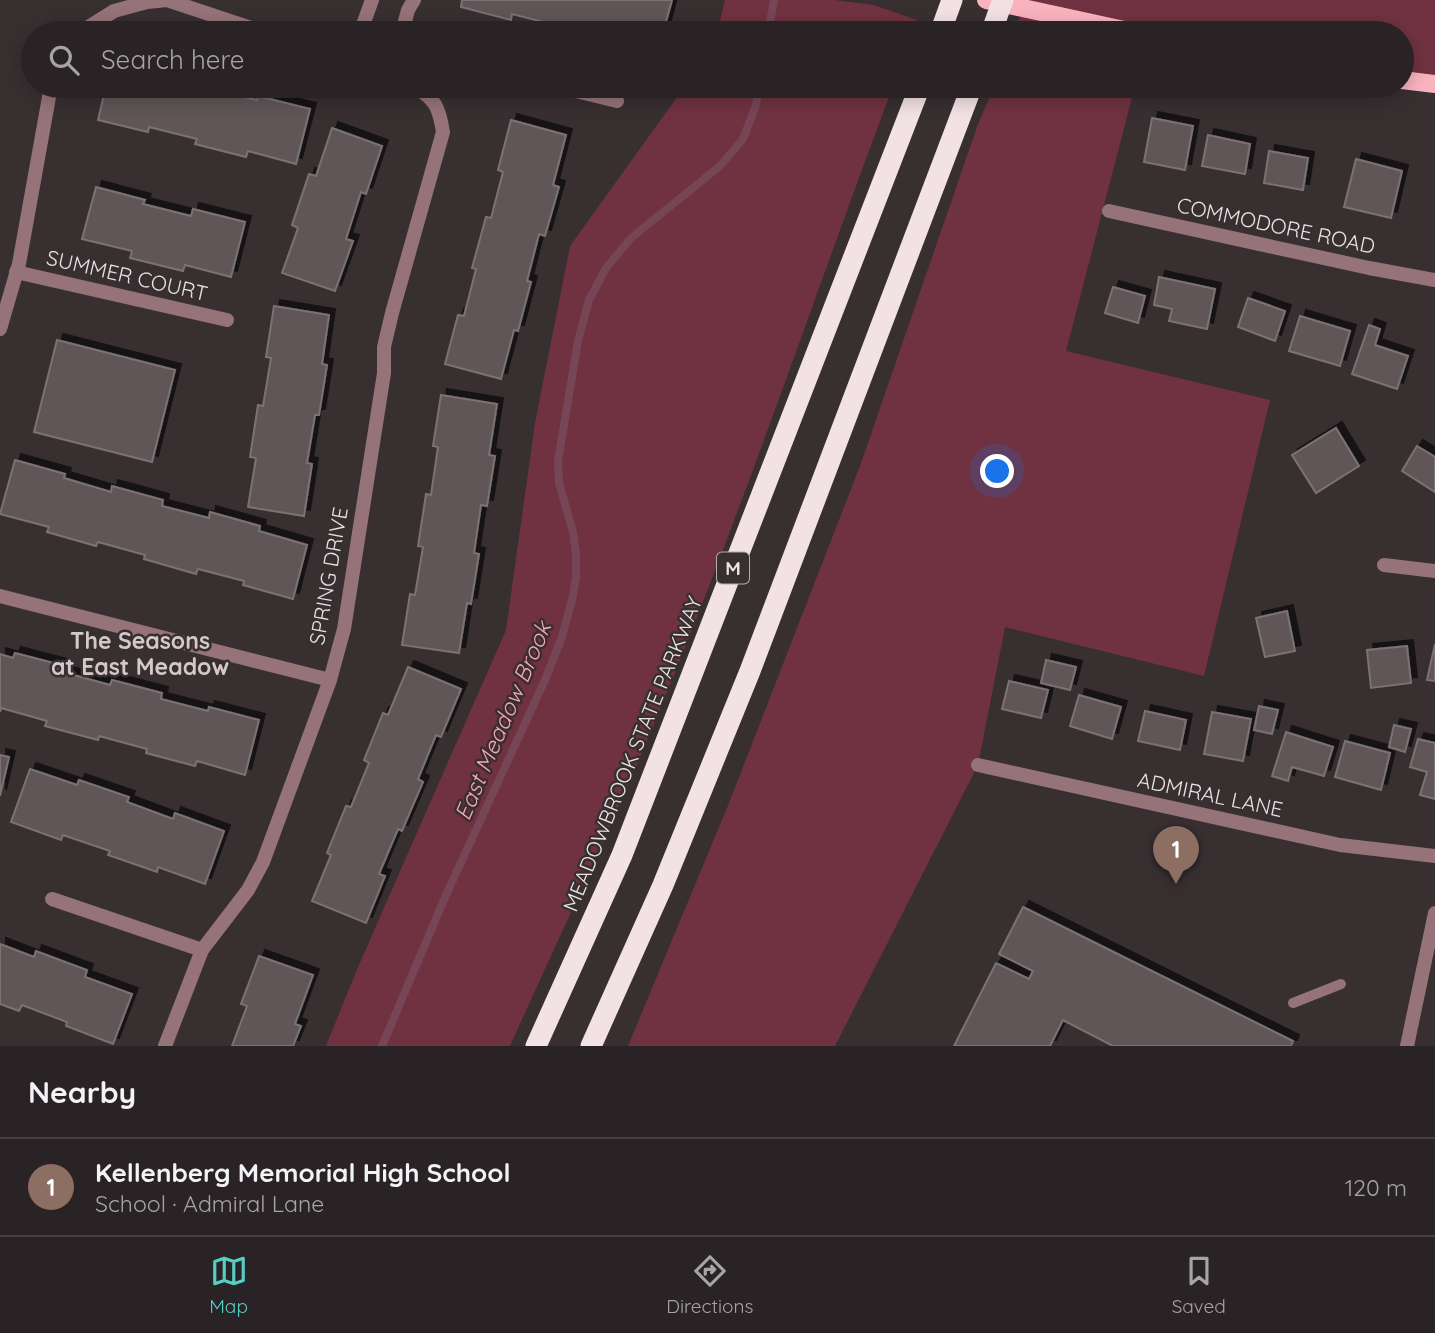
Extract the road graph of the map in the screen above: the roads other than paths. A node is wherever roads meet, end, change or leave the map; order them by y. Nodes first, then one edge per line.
1 (372, 0) edge
2 (414, 0) edge
3 (952, 0) edge
4 (986, 0) edge
5 (1003, 0) edge
6 (98, 21) edge
7 (230, 21) edge
8 (364, 21) edge
9 (405, 21) edge
10 (944, 21) edge
11 (995, 21) edge
12 (1083, 21) edge
13 (1414, 81) edge
14 (1435, 85) edge
15 (49, 98) edge
16 (430, 98) edge
17 (605, 98) edge
18 (915, 98) edge
19 (967, 98) edge
20 (617, 101) dead end
21 (1109, 211) dead end
22 (16, 272) junction
23 (1435, 281) edge
24 (227, 320) dead end
25 (0, 329) edge
26 (1384, 565) dead end
27 (1435, 571) edge
28 (0, 596) edge
29 (330, 680) junction
30 (978, 765) dead end
31 (1435, 856) edge
32 (52, 898) dead end
33 (1435, 913) edge
34 (202, 950) junction
35 (1341, 984) dead end
36 (1293, 1003) dead end
37 (165, 1046) edge
38 (536, 1046) edge
39 (591, 1046) edge
40 (1407, 1046) edge

1 - 8 street
2 - 9 street
3 - 10 highway
4 - 12 main road
5 - 11 highway, bridge
6 - 7 street
13 - 14 main road
15 - 22 street
16 - 29 street, SPRING DRIVE
17 - 20 street
18 - 38 highway, MEADOWBROOK STATE PARKWAY / M
19 - 39 highway
21 - 23 street, COMMODORE ROAD
22 - 24 street, SUMMER COURT
22 - 25 street
26 - 27 street
28 - 29 street
29 - 34 street, SPRING DRIVE
30 - 31 street, ADMIRAL LANE
32 - 34 street
33 - 40 street
34 - 37 street, SPRING DRIVE
35 - 36 lane

